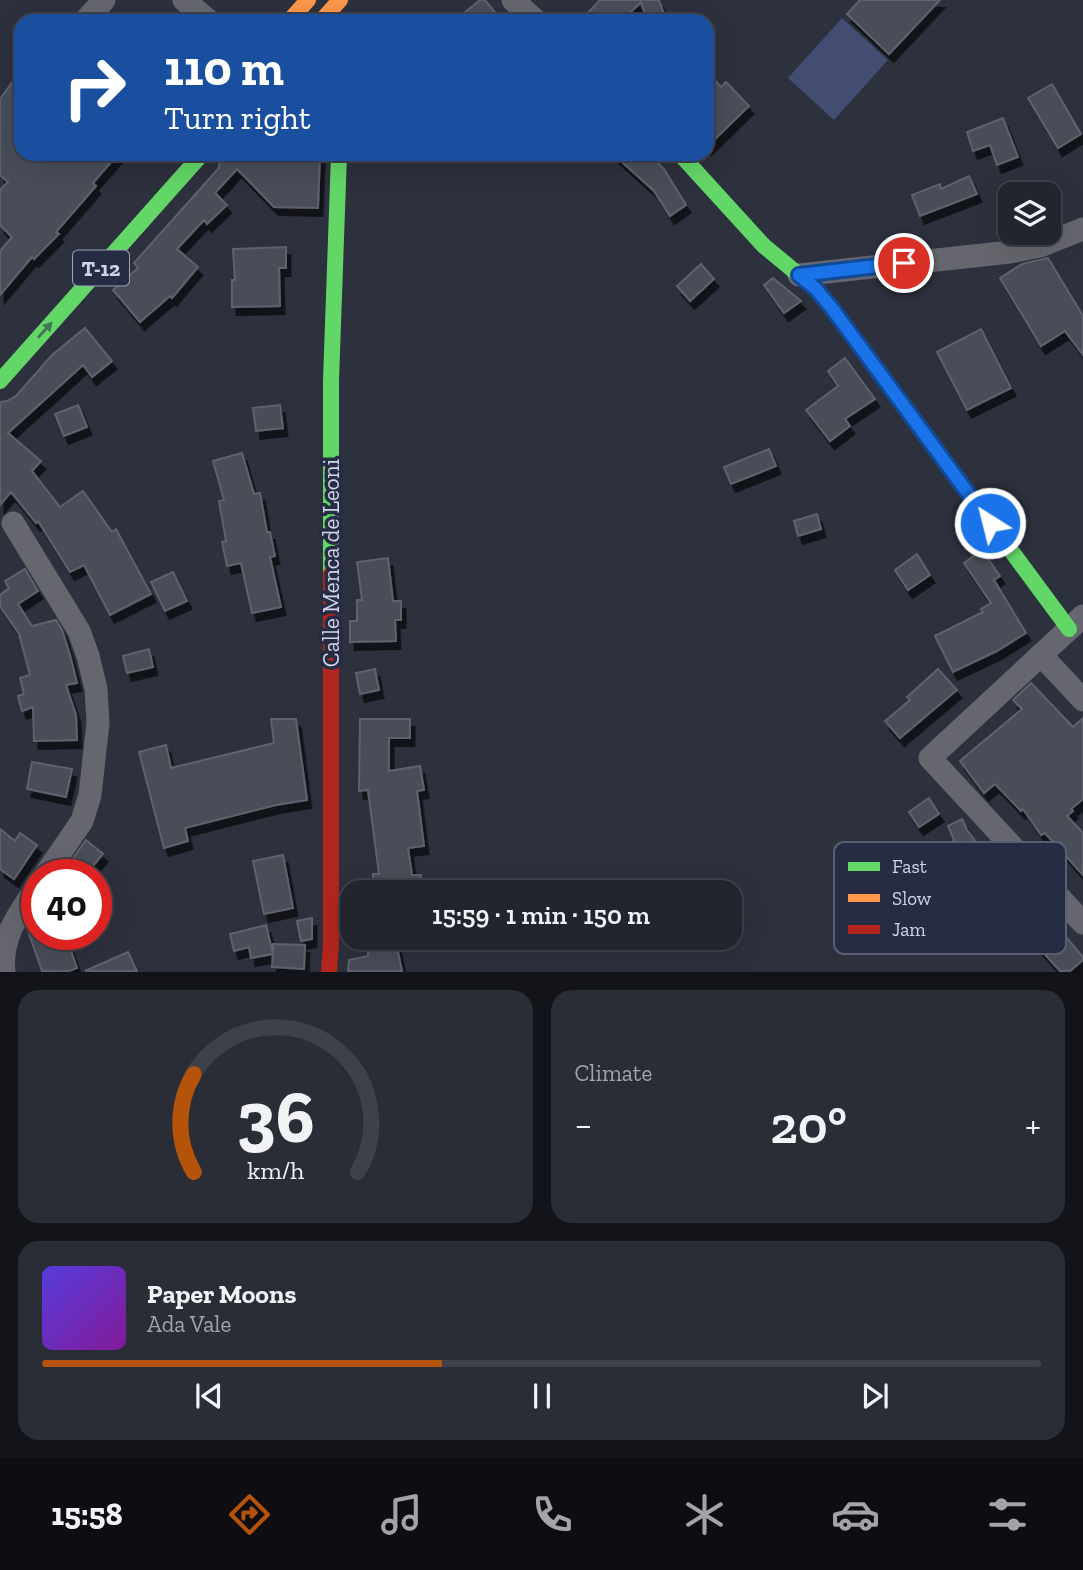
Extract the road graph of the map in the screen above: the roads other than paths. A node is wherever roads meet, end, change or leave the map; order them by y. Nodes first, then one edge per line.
1 (104, 0) edge
2 (184, 0) edge
3 (308, 0) edge
4 (342, 0) edge
5 (513, 0) edge
6 (91, 14) edge
7 (201, 14) edge
8 (295, 14) edge
9 (328, 14) edge
10 (528, 14) edge
11 (196, 161) edge
12 (339, 161) edge
13 (686, 161) edge
14 (1079, 238) edge
15 (799, 275) junction
16 (0, 382) edge
17 (13, 523) dead end
18 (1076, 622) edge
19 (1041, 655) junction
20 (1083, 700) edge
21 (1008, 842) edge
22 (56, 859) edge
23 (1066, 905) edge
24 (21, 912) edge
25 (1083, 923) edge
26 (4, 971) edge
27 (329, 971) edge

1 - 6 street
2 - 7 street
3 - 8 main road
4 - 9 main road
5 - 10 street
16 -> 11 main road, T-12
12 - 27 main road, Calle Menca de Leoni
13 - 15 main road
14 - 15 street
15 - 18 main road
17 - 22 street
18 - 19 street
19 - 20 street
19 - 21 street
23 - 25 street
24 - 26 street

